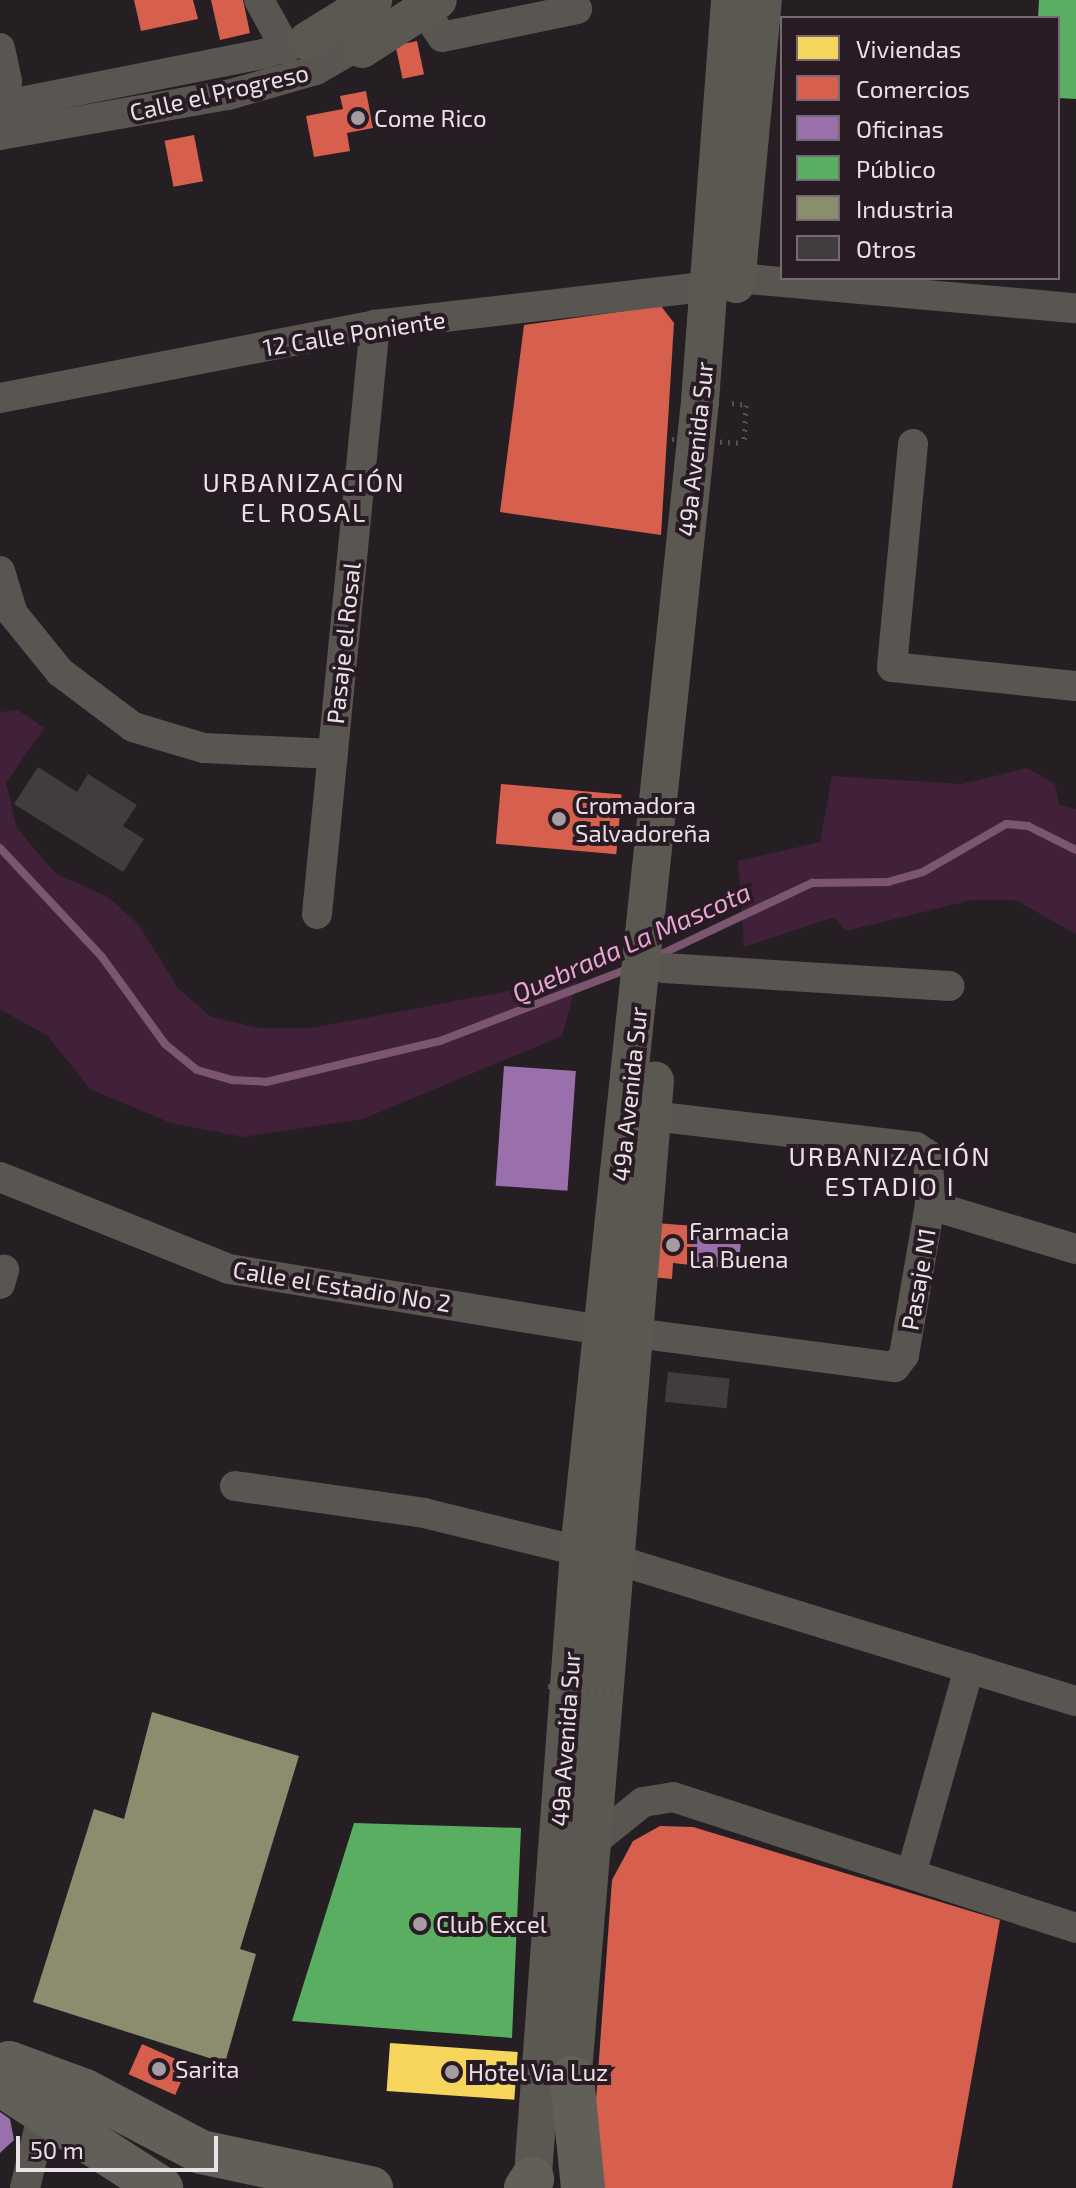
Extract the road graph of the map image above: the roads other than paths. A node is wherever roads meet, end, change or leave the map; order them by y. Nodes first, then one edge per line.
1 (259, 0) edge
2 (373, 0) edge
3 (730, 0) edge
4 (763, 0) edge
5 (417, 2) edge
6 (577, 9) dead end
7 (297, 45) junction
8 (0, 48) edge
9 (362, 49) joint
10 (0, 118) edge
11 (724, 282) junction
12 (1076, 308) edge
13 (375, 325) junction
14 (0, 398) edge
15 (913, 444) dead end
16 (0, 571) edge
17 (1076, 686) edge
18 (333, 754) junction
19 (317, 914) dead end
20 (656, 972) junction
21 (949, 986) dead end
22 (653, 1116) junction
23 (0, 1177) edge
24 (930, 1205) junction
25 (1076, 1249) edge
26 (619, 1331) junction
27 (235, 1486) dead end
28 (579, 1551) junction
29 (617, 1560) junction
30 (969, 1668) junction
31 (1076, 1701) edge
32 (592, 1843) junction
33 (912, 1871) junction
34 (1076, 1928) edge
35 (3, 2068) edge
36 (572, 2078) joint
37 (43, 2112) junction
38 (550, 2186) edge
39 (25, 2188) edge
40 (118, 2188) edge
41 (161, 2188) edge
42 (221, 2188) edge
43 (371, 2188) edge

1 - 7 street
2 - 7 main road
3 - 11 main road, 49a Avenida Sur
4 - 11 main road, 49a Avenida Sur
5 - 6 street
5 - 7 street, Calle el Progreso
5 - 9 main road
7 - 10 street, Calle el Progreso
8 - 10 street
9 - 10 street, Calle el Progreso
11 - 12 street, 12 Calle Poniente
11 - 13 street, 12 Calle Poniente
11 - 20 main road, 49a Avenida Sur
13 - 14 street, 12 Calle Poniente
13 - 18 street, Pasaje el Rosal
15 - 17 street
16 - 18 street
18 - 19 street, Pasaje el Rosal
20 - 21 street
20 - 22 main road, 49a Avenida Sur
20 - 26 main road, 49a Avenida Sur
22 - 24 street, Pasaje N1
22 - 26 main road, 49a Avenida Sur
23 - 26 street, Calle el Estadio No 2
24 - 25 street
24 - 26 street, Pasaje N1
26 - 28 main road, 49a Avenida Sur
26 - 29 main road, 49a Avenida Sur
27 - 28 street
28 - 38 main road, 49a Avenida Sur
29 - 30 street
29 - 32 main road, 49a Avenida Sur
30 - 31 street
30 - 33 street
32 - 33 street
32 - 36 main road, 49a Avenida Sur
33 - 34 street
35 - 37 highway
35 - 42 highway
35 - 43 highway
36 - 38 highway
37 - 39 street
37 - 40 highway
37 - 41 highway

